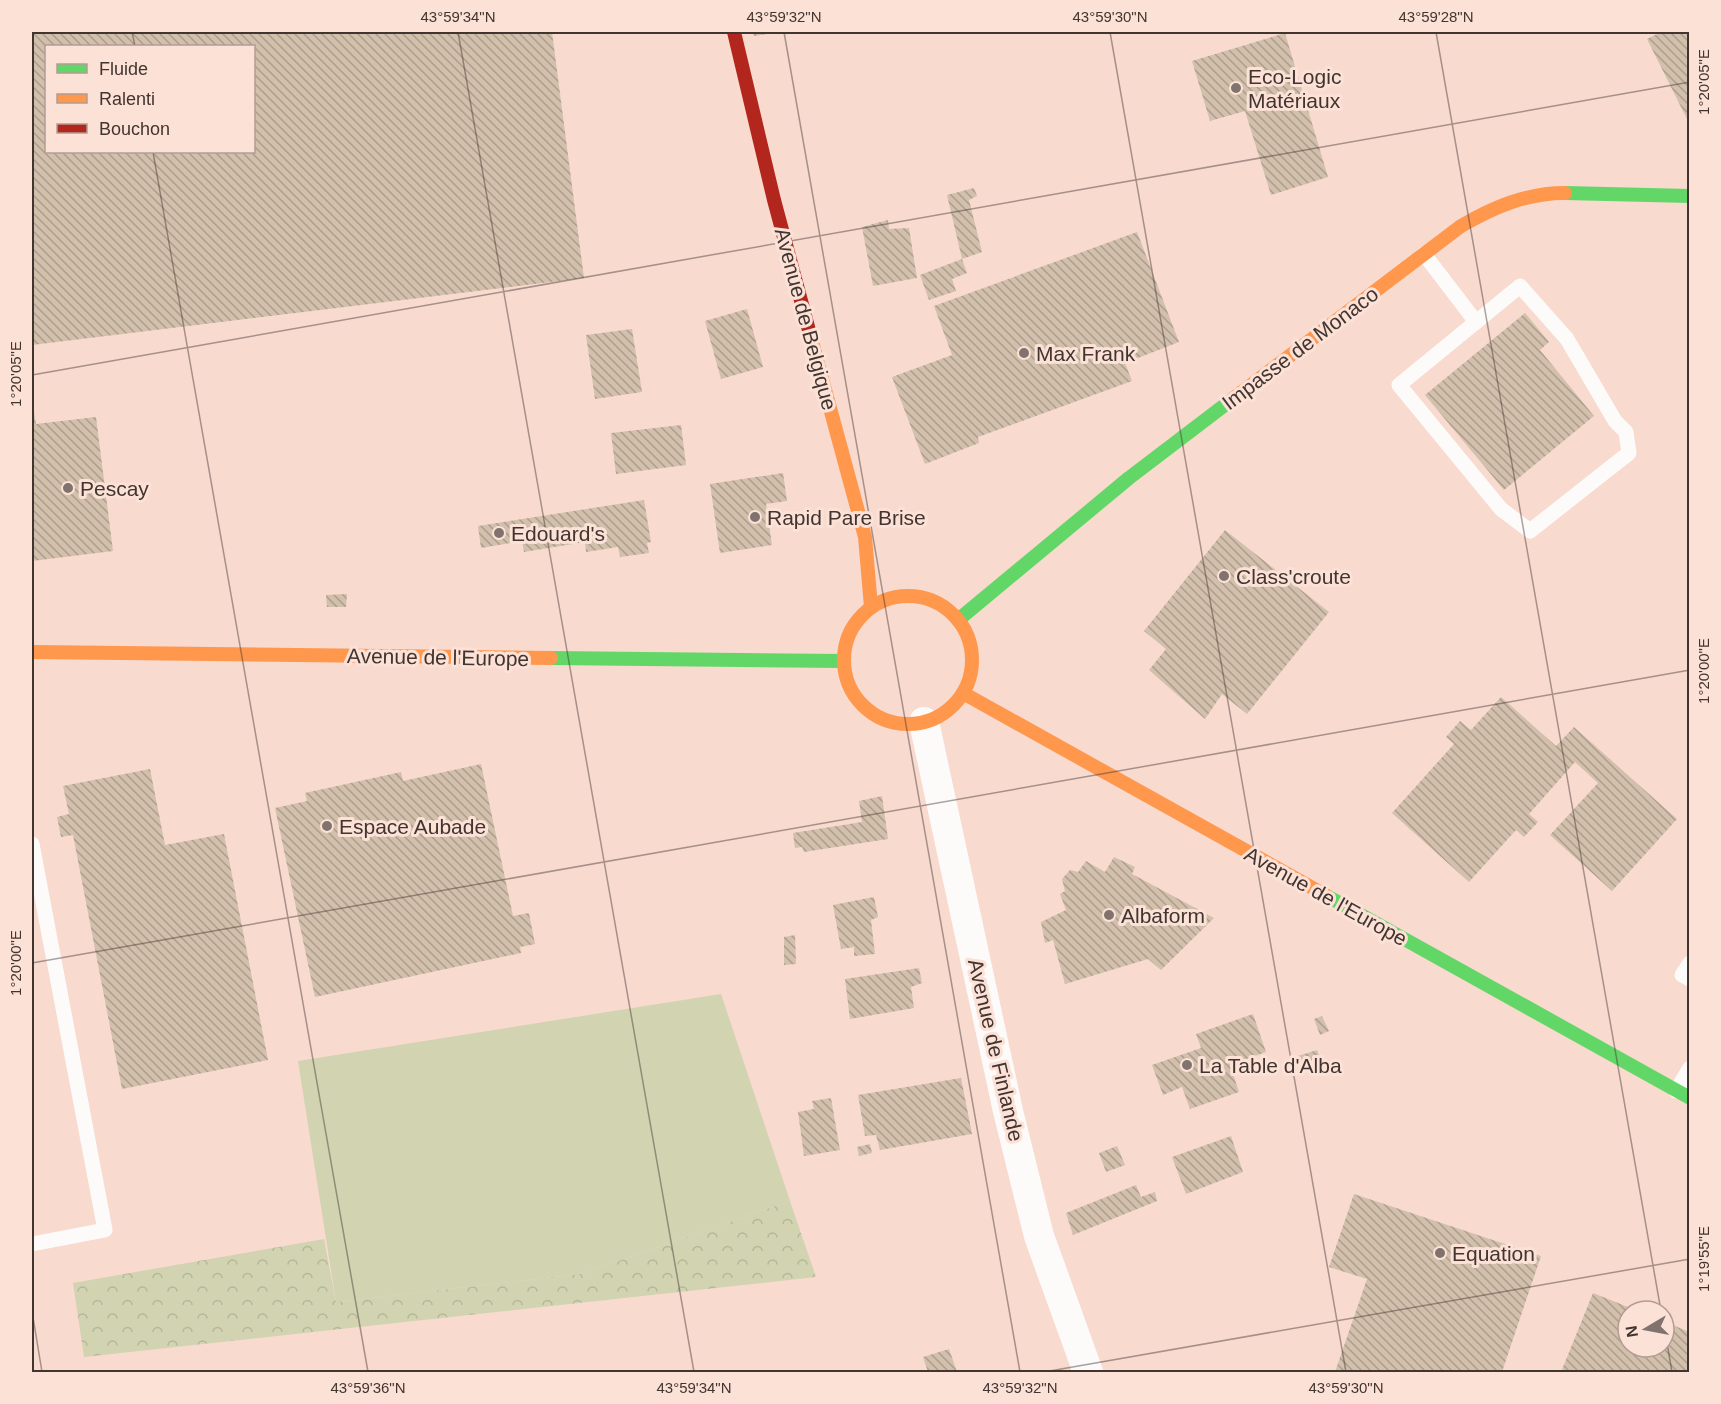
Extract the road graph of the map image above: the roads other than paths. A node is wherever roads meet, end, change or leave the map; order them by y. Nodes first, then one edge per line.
1 (734, 32) edge
2 (1689, 195) edge
3 (1424, 254) junction
4 (1476, 322) junction
5 (871, 607) junction
6 (958, 620) junction
7 (32, 652) edge
8 (844, 661) junction
9 (963, 693) junction
10 (924, 722) junction
11 (32, 844) edge
12 (1689, 963) edge
13 (1689, 979) edge
14 (1689, 1068) edge
15 (1683, 1094) edge
16 (32, 1244) edge
17 (1088, 1372) edge

1 - 5 street, Avenue de Belgique
2 - 3 street, Impasse de Monaco
3 - 4 lane
3 - 6 street, Impasse de Monaco
4 - 4 lane
5 - 6 street
5 - 8 street
6 - 9 street
7 - 8 street, Avenue de l'Europe
8 - 10 street
9 - 10 street
9 - 15 street, Avenue de l'Europe
10 - 17 street, Avenue de Finlande
11 - 16 lane
12 - 13 lane
14 - 15 lane

